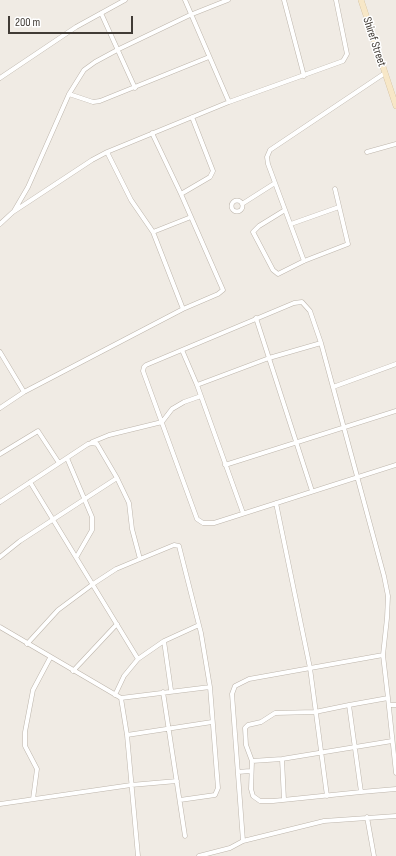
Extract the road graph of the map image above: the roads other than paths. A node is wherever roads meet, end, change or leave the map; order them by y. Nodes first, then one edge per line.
1 (125, 0) edge
2 (185, 0) edge
3 (228, 0) edge
4 (284, 0) edge
5 (336, 0) edge
6 (361, 0) edge
7 (101, 13) junction
8 (190, 15) junction
9 (119, 49) junction
10 (209, 57) junction
11 (385, 73) junction
12 (304, 76) junction
13 (0, 78) edge
14 (135, 88) junction
15 (70, 94) junction
16 (229, 102) junction
17 (396, 103) edge
18 (192, 117) junction
19 (152, 133) junction
20 (396, 144) edge
21 (107, 152) junction
22 (367, 152) dead end
23 (275, 183) junction
24 (335, 189) dead end
25 (181, 194) junction
26 (242, 204) dead end
27 (339, 207) junction
28 (286, 210) junction
29 (14, 212) junction
30 (191, 217) junction
31 (0, 224) edge
32 (291, 224) junction
33 (153, 232) junction
34 (304, 261) junction
35 (183, 309) junction
36 (256, 318) junction
37 (321, 343) junction
38 (182, 350) junction
39 (0, 353) edge
40 (269, 358) junction
41 (396, 364) edge
42 (197, 385) junction
43 (333, 387) junction
44 (24, 392) junction
45 (201, 396) junction
46 (0, 408) edge
47 (396, 411) edge
48 (162, 422) junction
49 (345, 428) junction
50 (92, 443) junction
51 (295, 443) junction
52 (0, 454) edge
53 (67, 458) junction
54 (59, 463) junction
55 (225, 465) junction
56 (396, 465) edge
57 (358, 477) junction
58 (117, 478) junction
59 (30, 482) junction
60 (312, 491) junction
61 (86, 498) junction
62 (0, 502) edge
63 (276, 503) junction
64 (243, 512) junction
65 (54, 518) junction
66 (77, 556) junction
67 (0, 557) edge
68 (140, 559) junction
69 (93, 584) junction
70 (117, 624) junction
71 (199, 625) junction
72 (0, 627) edge
73 (164, 640) junction
74 (27, 644) junction
75 (383, 655) junction
76 (50, 658) junction
77 (138, 659) junction
78 (310, 668) junction
79 (73, 671) junction
80 (210, 687) junction
81 (171, 690) junction
82 (162, 692) junction
83 (115, 695) junction
84 (121, 698) junction
85 (388, 698) junction
86 (349, 705) junction
87 (389, 705) junction
88 (396, 705) edge
89 (315, 712) junction
90 (212, 722) junction
91 (168, 728) junction
92 (127, 735) junction
93 (392, 740) junction
94 (354, 747) junction
95 (394, 749) edge
96 (322, 751) junction
97 (282, 758) junction
98 (252, 761) junction
99 (250, 771) junction
100 (238, 772) junction
101 (396, 773) edge
102 (177, 781) junction
103 (132, 785) junction
104 (396, 789) edge
105 (361, 792) junction
106 (327, 796) junction
107 (33, 800) junction
108 (180, 800) junction
109 (284, 800) junction
110 (0, 804) edge
111 (396, 816) edge
112 (367, 817) junction
113 (185, 836) dead end
114 (243, 841) junction
115 (138, 856) edge
116 (200, 856) edge
117 (374, 856) edge

1 - 7 street
2 - 8 street
3 - 8 street
4 - 12 street
5 - 12 street
6 - 11 main road, Shiref Street
7 - 9 street
7 - 13 street
8 - 9 street
8 - 10 street
9 - 14 street
9 - 15 street
10 - 14 street
10 - 16 street
11 - 17 main road, Shiref Street
11 - 23 street
12 - 16 street
14 - 15 street
15 - 29 street
16 - 18 street
18 - 19 street
18 - 25 street
19 - 21 street
19 - 25 street
20 - 22 street
21 - 29 street
21 - 33 street
23 - 26 street
23 - 28 street
24 - 27 street
25 - 30 street
27 - 32 street
27 - 34 street
28 - 32 street
28 - 34 street
29 - 31 street
30 - 33 street
30 - 35 street
32 - 34 street
33 - 35 street
35 - 44 street
36 - 37 street
36 - 38 street
36 - 40 street
37 - 40 street
37 - 43 street
38 - 42 street
38 - 48 street
39 - 44 street
40 - 42 street
40 - 51 street
41 - 43 street
42 - 45 street
43 - 49 street
44 - 46 street
45 - 48 street
45 - 55 street
47 - 49 street
48 - 50 street
48 - 64 street
49 - 51 street
49 - 57 street
50 - 53 street
50 - 58 street
51 - 55 street
51 - 60 street
52 - 54 street
53 - 54 street
53 - 61 street
54 - 59 street
55 - 64 street
56 - 57 street
57 - 60 street
57 - 75 street
58 - 61 street
58 - 68 street
59 - 62 street
59 - 65 street
60 - 63 street
61 - 65 street
61 - 66 street
63 - 64 street
63 - 78 street
65 - 66 street
65 - 67 street
66 - 69 street
68 - 69 street
68 - 71 street
69 - 70 street
69 - 74 street
70 - 77 street
70 - 79 street
71 - 73 street
71 - 80 street
72 - 74 street
73 - 77 street
73 - 81 street
74 - 76 street
75 - 78 street
75 - 85 street
76 - 79 street
76 - 107 street
77 - 83 street
78 - 89 street
78 - 100 street
79 - 83 street
80 - 81 street
80 - 90 street
81 - 82 street
82 - 84 street
82 - 91 street
83 - 84 street
84 - 92 street
85 - 86 street
85 - 87 street
86 - 89 street
86 - 94 street
87 - 88 street
87 - 93 street
89 - 96 street
89 - 98 street
90 - 91 street
90 - 108 street
91 - 92 street
91 - 102 street
92 - 103 street
93 - 94 street
93 - 95 street
94 - 96 street
94 - 105 street
95 - 101 street
96 - 97 street
96 - 106 street
97 - 98 street
97 - 109 street
98 - 99 street
99 - 100 street
99 - 109 street
100 - 114 street
102 - 103 street
102 - 108 street
103 - 107 street
103 - 115 street
104 - 105 street
105 - 106 street
106 - 109 street
107 - 110 street
108 - 113 street
111 - 112 street
112 - 114 street
112 - 117 street
114 - 116 street

